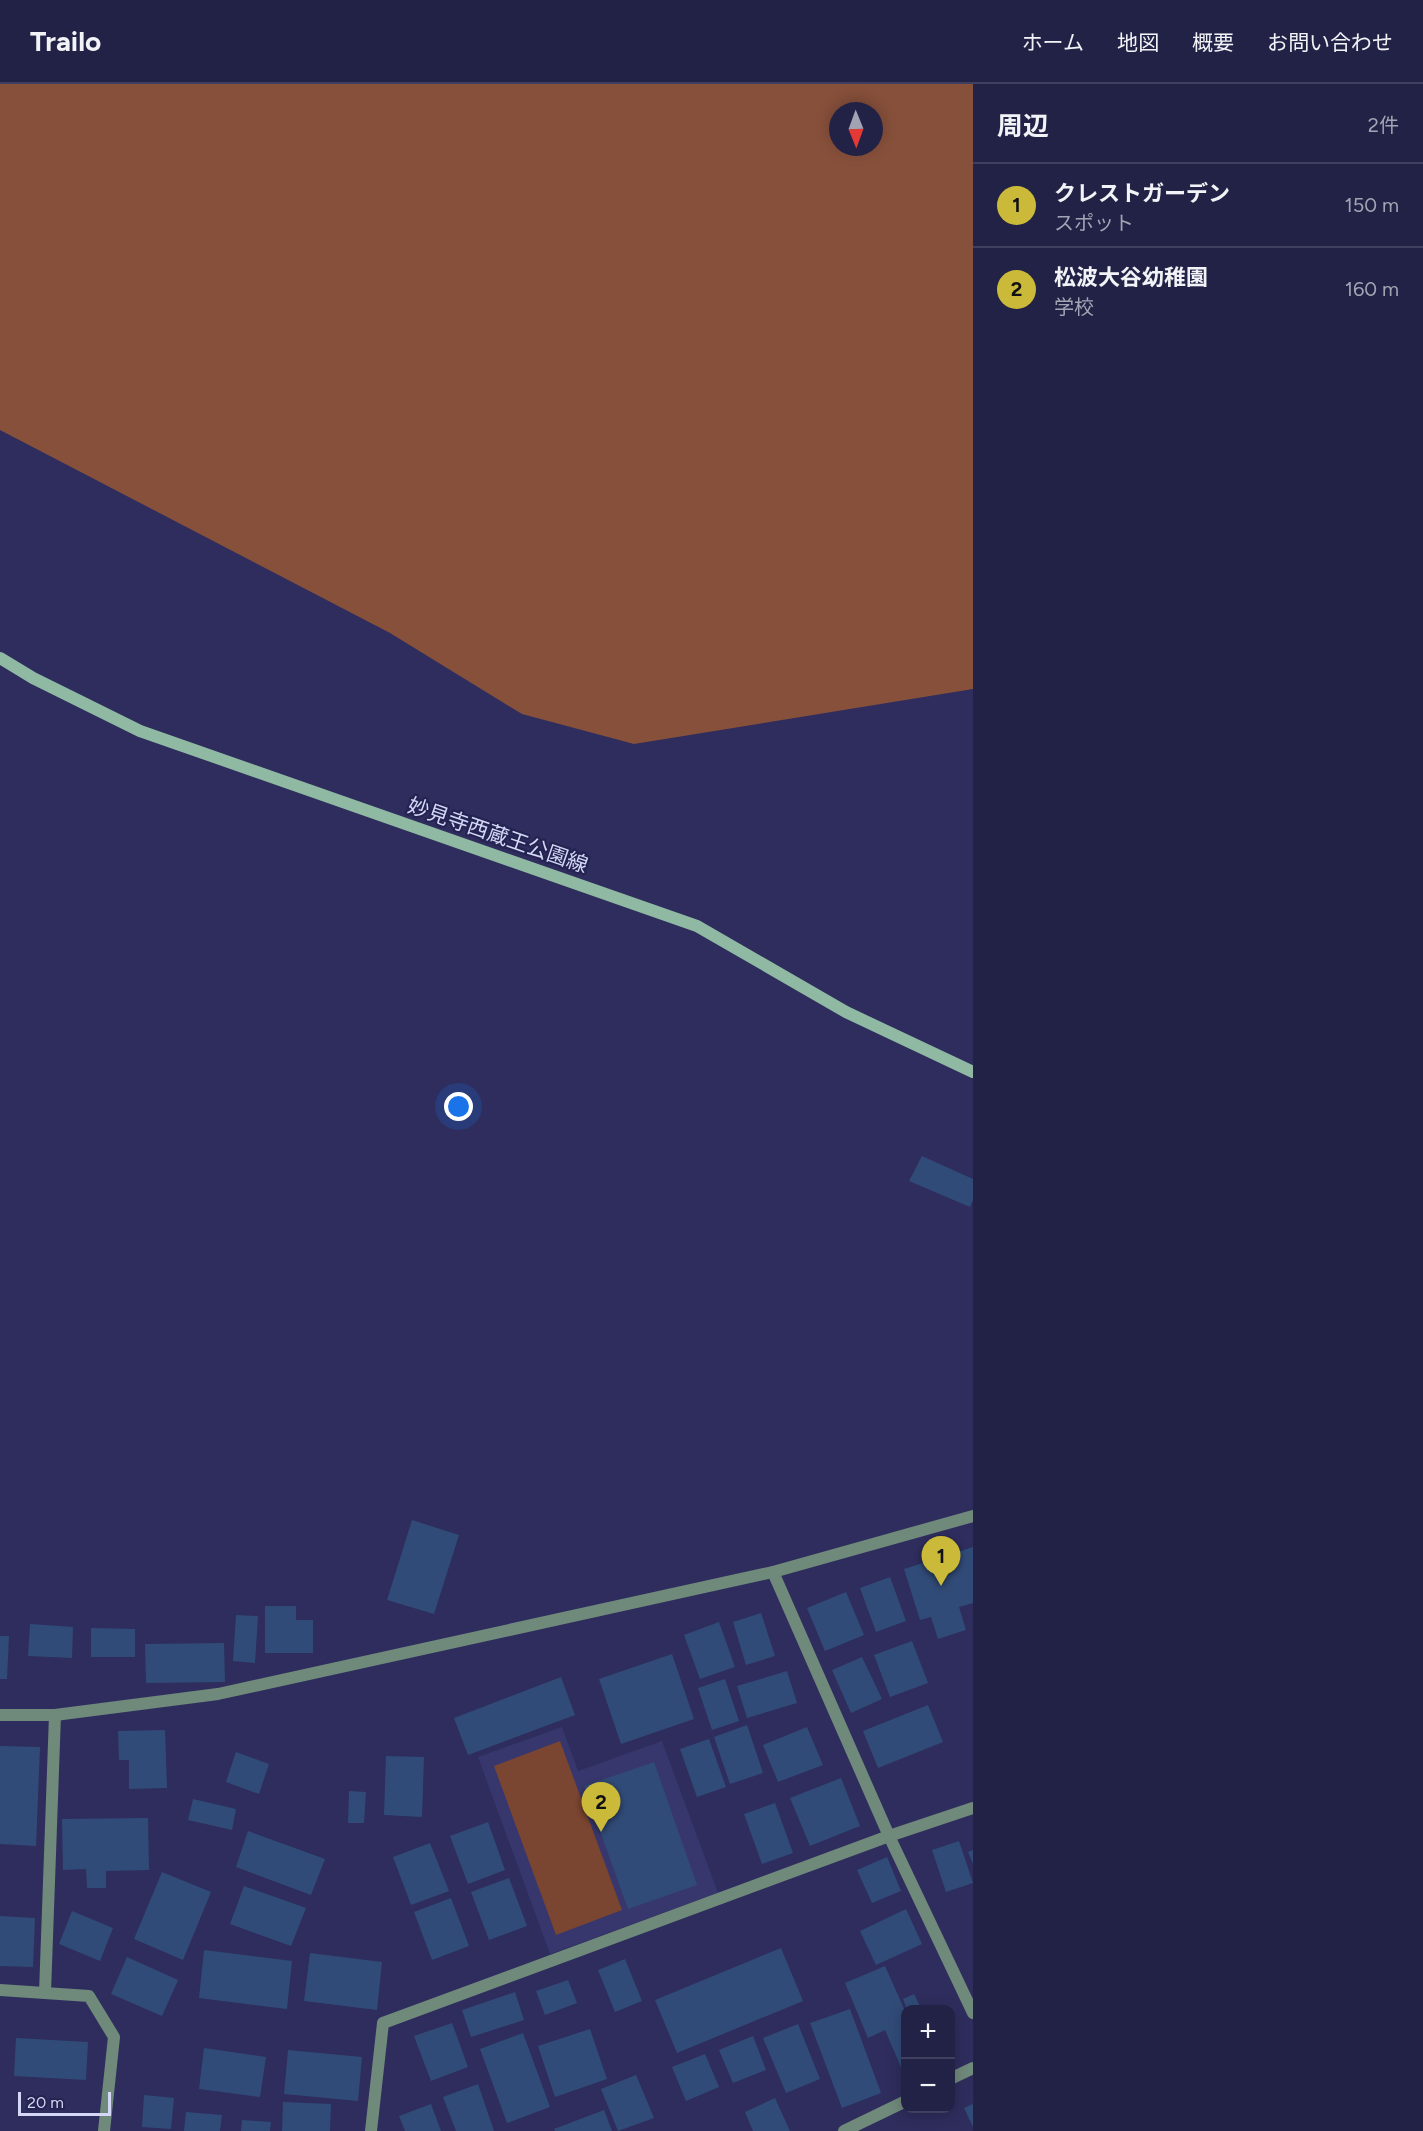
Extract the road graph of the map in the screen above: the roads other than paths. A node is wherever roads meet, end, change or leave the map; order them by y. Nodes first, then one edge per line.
1 (0, 658) edge
2 (973, 1072) edge
3 (973, 1516) edge
4 (773, 1572) junction
5 (55, 1715) junction
6 (0, 1716) edge
7 (973, 1808) edge
8 (889, 1836) junction
9 (0, 1990) edge
10 (45, 1993) junction
11 (973, 2013) edge
12 (973, 2068) edge
13 (955, 2077) edge
14 (901, 2103) edge
15 (104, 2131) edge
16 (371, 2131) edge
17 (844, 2131) edge

1 - 2 main road, 妙見寺西蔵王公園線
3 - 4 street
4 - 5 street
4 - 8 street
5 - 6 street
5 - 10 street
7 - 8 street
8 - 11 street
8 - 16 street
9 - 10 street
10 - 15 street
12 - 13 street
14 - 17 street

